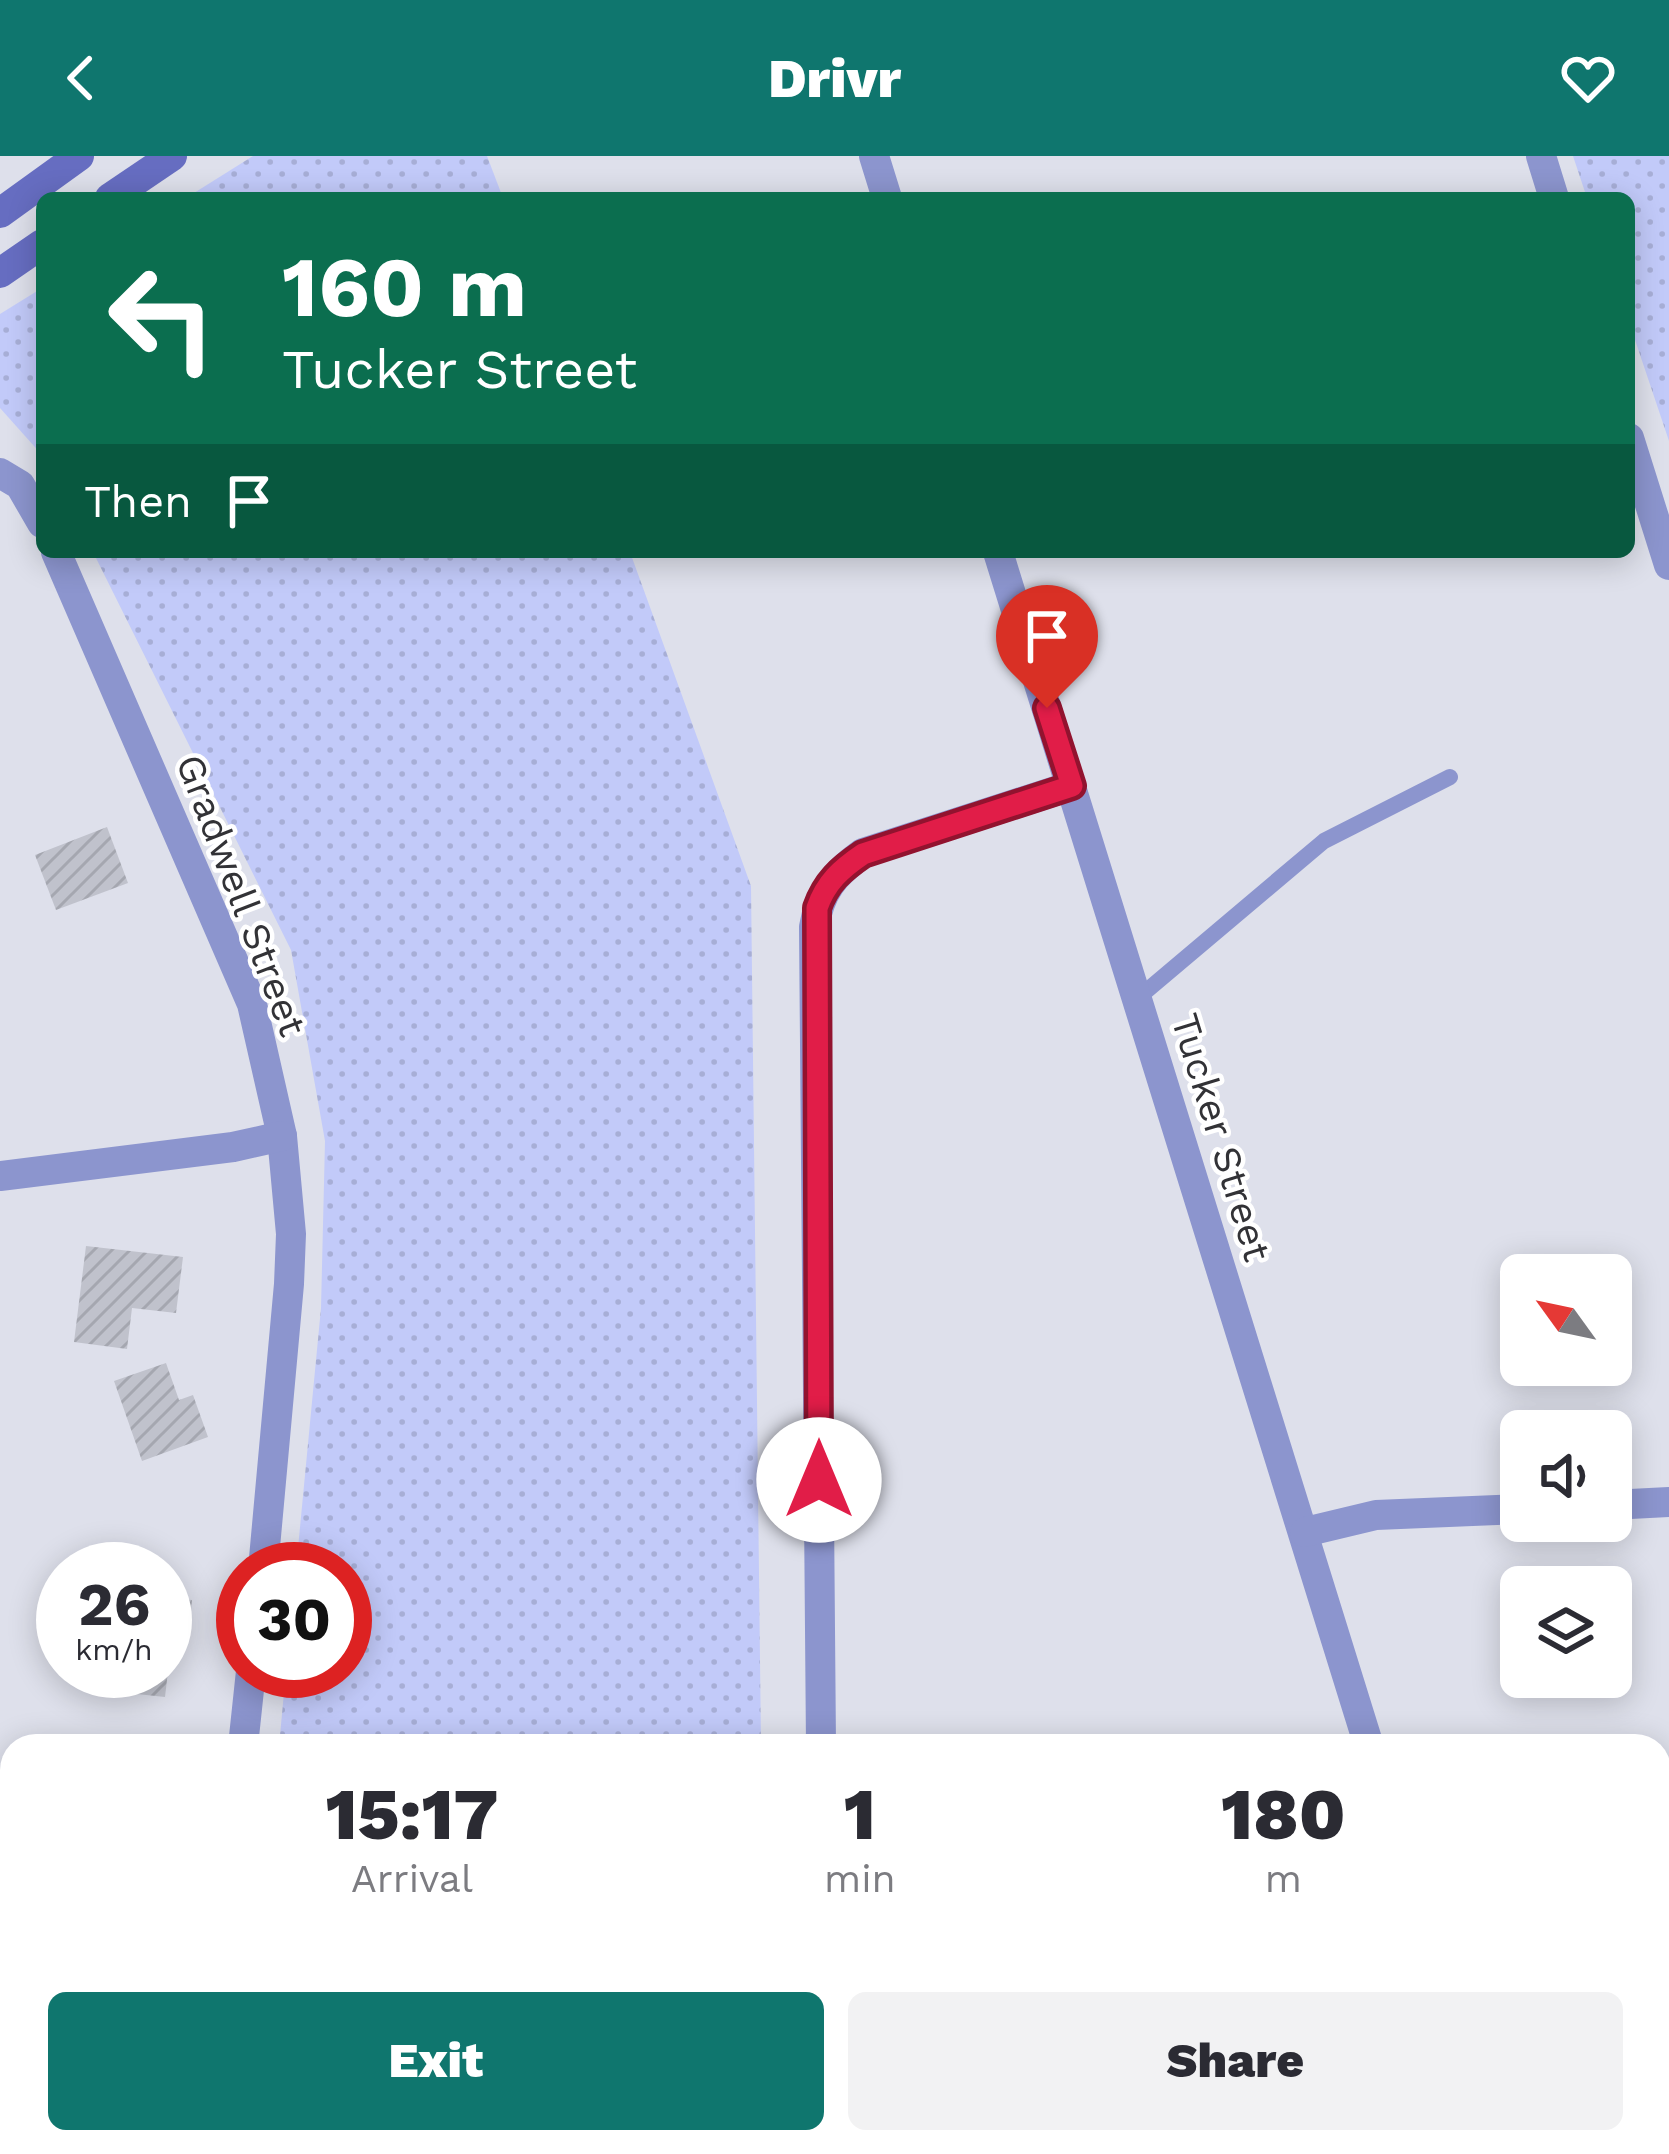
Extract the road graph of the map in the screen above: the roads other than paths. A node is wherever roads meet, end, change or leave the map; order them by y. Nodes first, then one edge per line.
1 (79, 156) edge
2 (172, 156) edge
3 (874, 156) edge
4 (1541, 156) edge
5 (119, 192) edge
6 (885, 192) edge
7 (1552, 192) edge
8 (0, 213) edge
9 (36, 248) edge
10 (0, 273) edge
11 (1635, 457) edge
12 (0, 473) edge
13 (36, 513) edge
14 (59, 558) edge
15 (1000, 558) edge
16 (1669, 565) edge
17 (1450, 777) dead end
18 (1072, 786) junction
19 (1138, 998) junction
20 (282, 1136) junction
21 (0, 1176) edge
22 (1669, 1502) edge
23 (1632, 1504) edge
24 (1500, 1510) edge
25 (1305, 1532) junction
26 (265, 1542) edge
27 (248, 1698) edge
28 (244, 1734) edge
29 (821, 1734) edge
30 (1365, 1734) edge

1 - 8 street
2 - 5 street
3 - 6 street
4 - 7 street
9 - 10 street
11 - 16 street
12 - 13 street
14 - 20 street, Gradwell Street
15 - 18 street, Tucker Street
17 - 19 lane
18 - 19 street, Tucker Street
18 - 29 street
19 - 25 street, Tucker Street
20 - 21 street
20 - 26 street, Gradwell Street
22 - 23 street
24 - 25 street
25 - 30 street, Tucker Street
27 - 28 street

